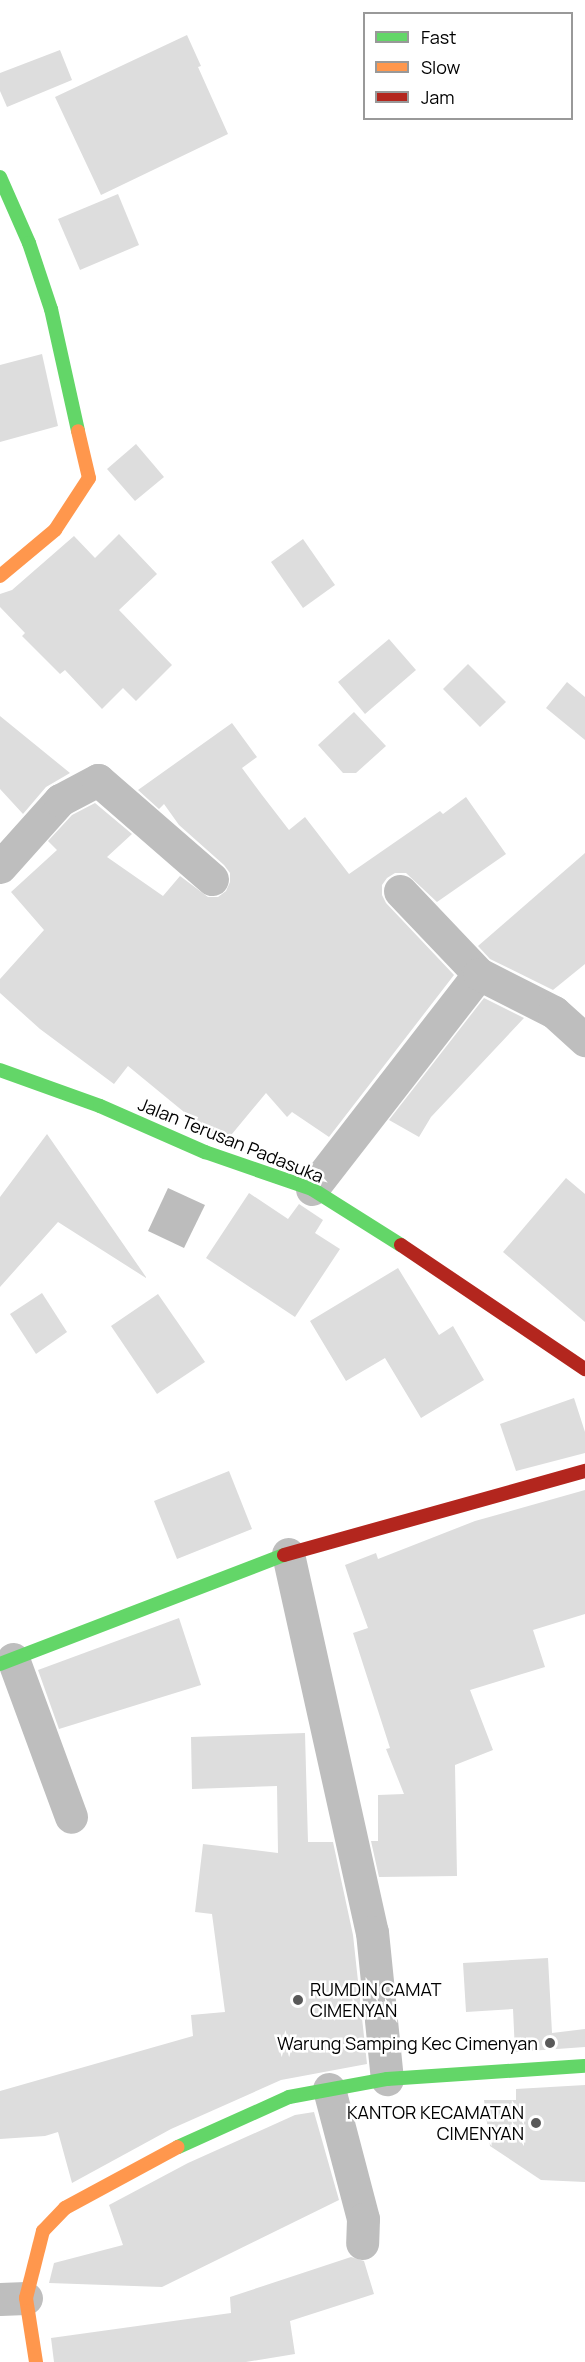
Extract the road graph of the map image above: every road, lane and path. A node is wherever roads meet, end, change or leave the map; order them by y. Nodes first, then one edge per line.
1 (0, 177) edge
2 (0, 576) edge
3 (0, 867) edge
4 (212, 879) dead end
5 (400, 891) dead end
6 (479, 974) junction
7 (585, 1041) edge
8 (0, 1070) edge
9 (312, 1189) junction
10 (585, 1370) edge
11 (585, 1471) edge
12 (288, 1554) junction
13 (6, 1661) edge
14 (71, 1817) dead end
15 (585, 2066) edge
16 (387, 2079) junction
17 (329, 2089) junction
18 (362, 2243) dead end
19 (13, 2299) edge
20 (36, 2362) edge

1 - 2 street
3 - 4 street
5 - 6 street
6 - 7 street
6 - 9 street
8 - 9 street, Jalan Terusan Padasuka
9 - 10 street, Jalan Terusan Padasuka
11 - 12 street
12 - 13 street
12 - 16 street
13 - 14 street
15 - 16 street
16 - 17 street
17 - 18 street
17 - 19 street
19 - 20 street

